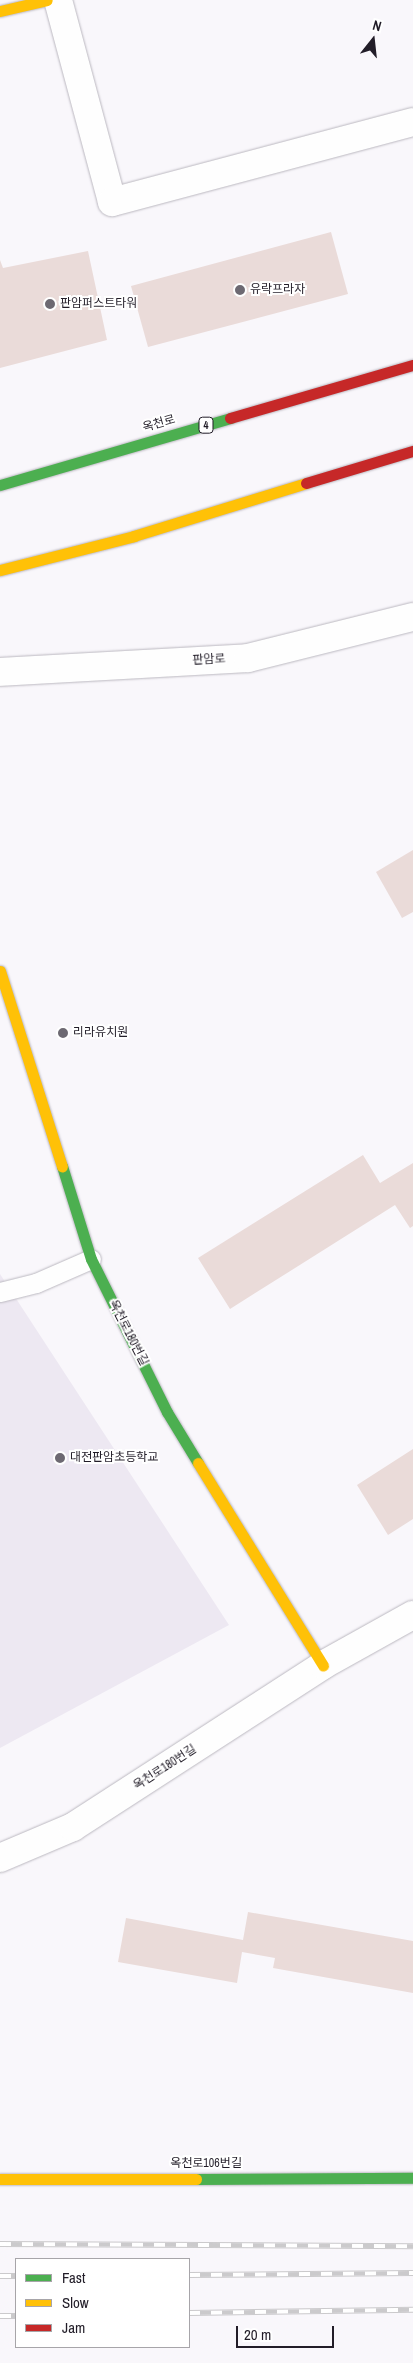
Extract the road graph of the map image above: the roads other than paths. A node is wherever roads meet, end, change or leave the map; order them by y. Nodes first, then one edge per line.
1 (47, 0) edge
2 (58, 0) edge
3 (0, 11) edge
4 (413, 122) edge
5 (413, 365) edge
6 (413, 451) edge
7 (0, 485) edge
8 (0, 570) edge
9 (413, 617) edge
10 (0, 672) edge
11 (0, 971) edge
12 (91, 1259) junction
13 (0, 1292) edge
14 (413, 1615) edge
15 (323, 1665) junction
16 (0, 1858) edge
17 (413, 2178) edge
18 (0, 2179) edge

1 - 3 street
2 - 4 street
5 - 7 street, 옥천로 / 4
6 - 8 street
9 - 10 street, 판암로
11 - 12 street, 옥천로180번길
12 - 13 lane
12 - 15 street, 옥천로180번길
14 - 15 street, 옥천로180번길
15 - 16 street, 옥천로180번길
17 - 18 street, 옥천로106번길

